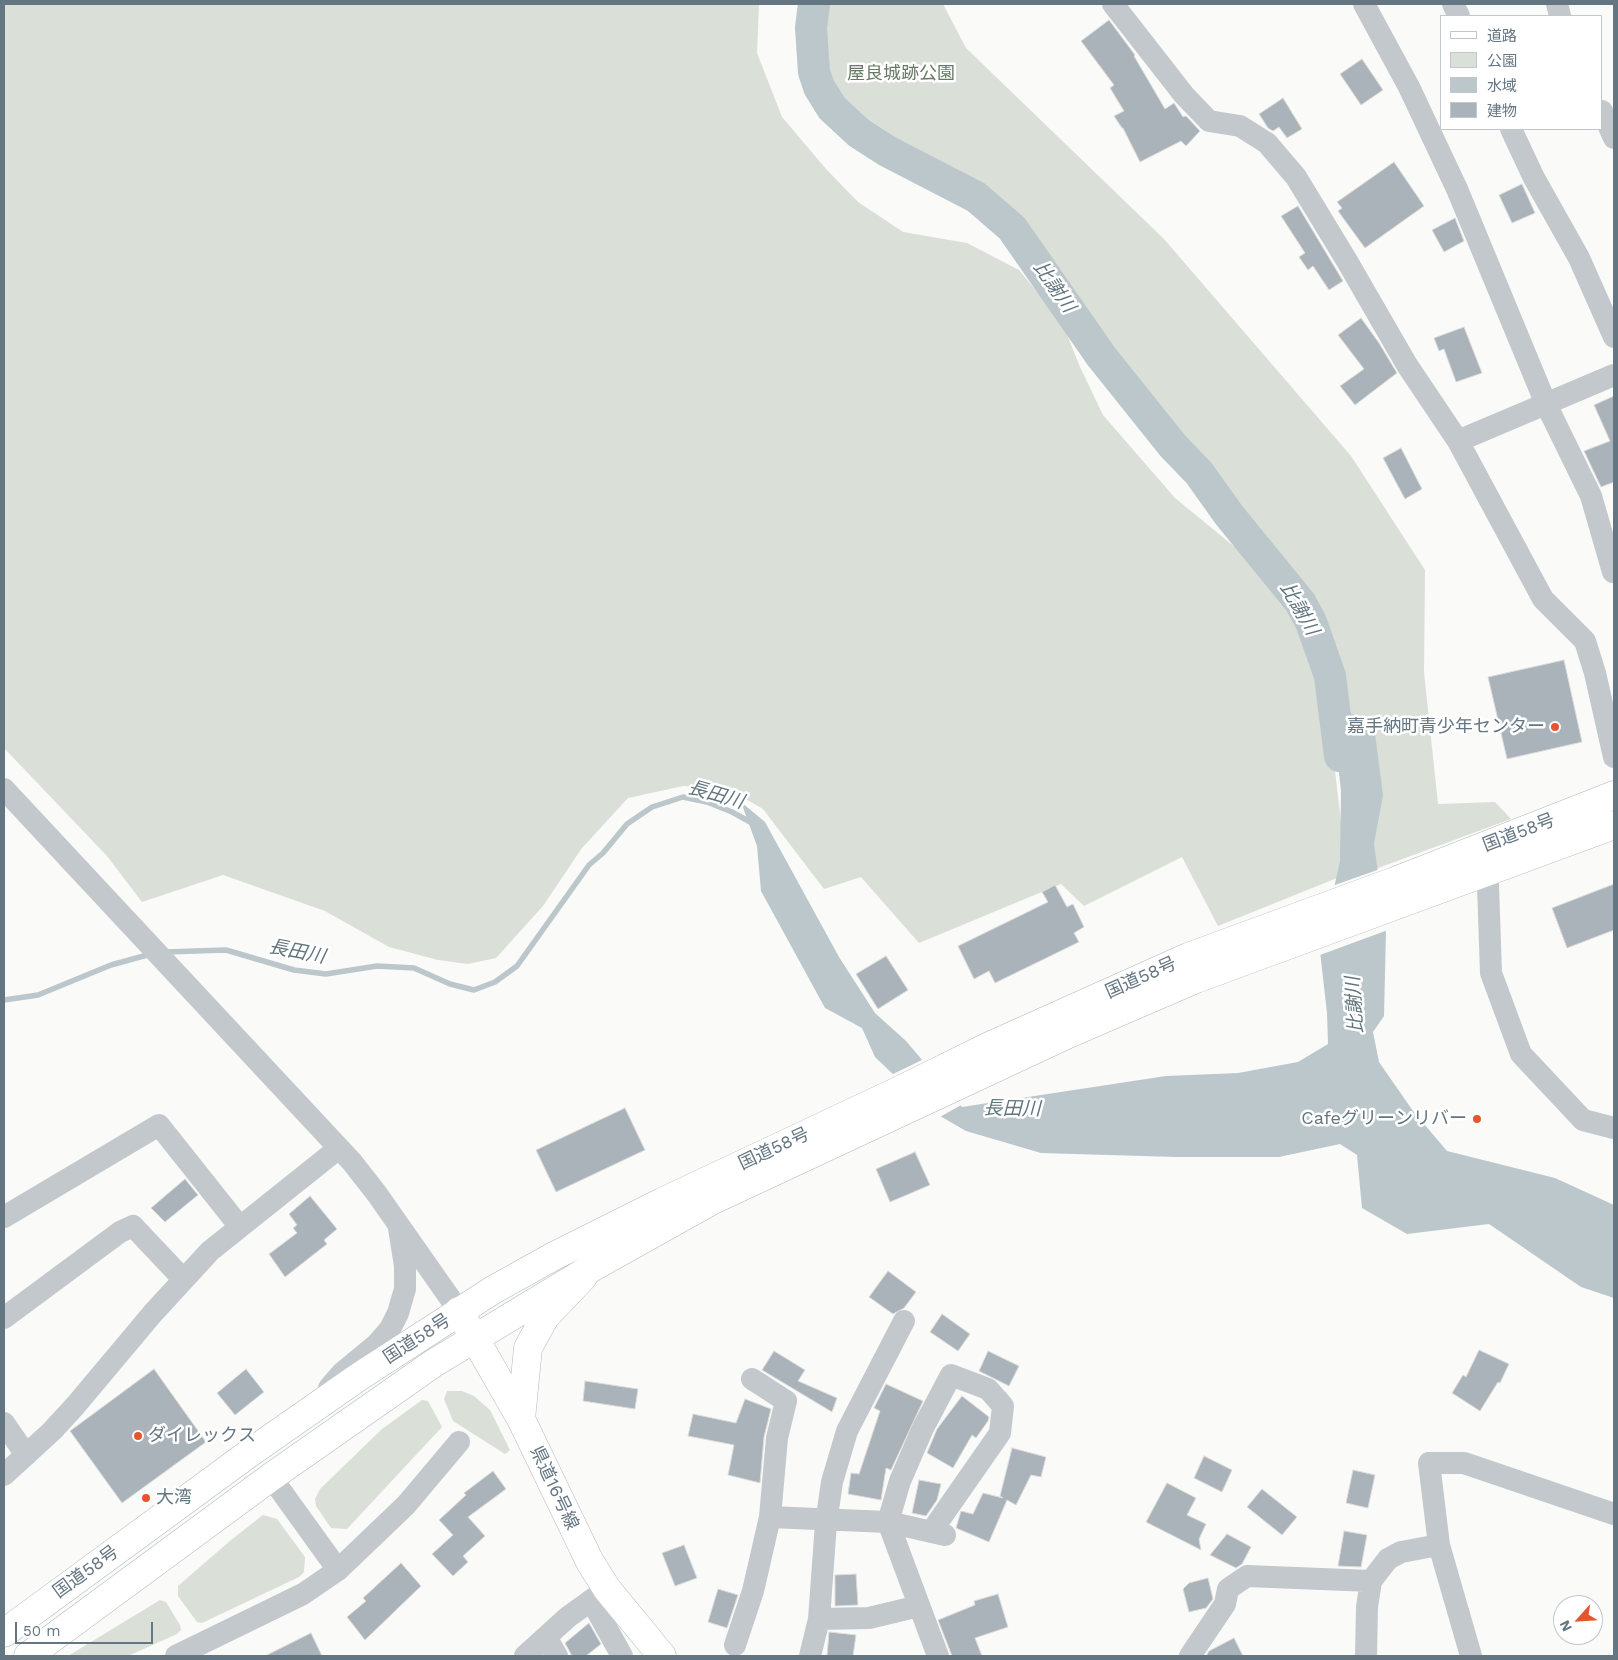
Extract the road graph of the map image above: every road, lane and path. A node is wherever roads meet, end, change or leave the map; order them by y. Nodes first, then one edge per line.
1 (1113, 4) edge
2 (1364, 4) edge
3 (1511, 130) edge
4 (1614, 338) edge
5 (1614, 376) edge
6 (1546, 404) junction
7 (1458, 441) junction
8 (1613, 572) dead end
9 (1614, 757) edge
10 (4, 789) edge
11 (1614, 795) edge
12 (1614, 825) edge
13 (1487, 858) junction
14 (908, 1099) junction
15 (1614, 1128) edge
16 (339, 1148) junction
17 (4, 1218) edge
18 (398, 1223) junction
19 (240, 1227) junction
20 (593, 1267) junction
21 (183, 1279) junction
22 (459, 1311) junction
23 (4, 1318) edge
24 (904, 1321) dead end
25 (475, 1336) junction
26 (752, 1379) dead end
27 (311, 1410) junction
28 (521, 1419) junction
29 (4, 1422) edge
30 (459, 1442) dead end
31 (26, 1456) junction
32 (4, 1475) edge
33 (270, 1476) junction
34 (1614, 1514) edge
35 (770, 1517) junction
36 (826, 1518) junction
37 (888, 1522) junction
38 (1439, 1545) junction
39 (338, 1570) junction
40 (1371, 1581) junction
41 (599, 1595) junction
42 (919, 1606) junction
43 (819, 1619) junction
44 (4, 1633) edge
45 (546, 1637) junction
46 (735, 1645) dead end
47 (183, 1655) edge
48 (28, 1656) edge
49 (525, 1656) edge
50 (558, 1656) edge
51 (622, 1656) edge
52 (662, 1656) edge
53 (810, 1656) edge
54 (938, 1656) edge
55 (1190, 1656) edge
56 (1366, 1656) edge
57 (1471, 1656) edge

1 - 7 street
2 - 6 street
3 - 4 street
5 - 6 street
6 - 7 street
6 - 8 street
7 - 9 street
10 - 16 street
11 - 13 main road, 国道58号
12 - 13 main road, 国道58号
13 - 14 main road, 国道58号
13 - 15 street
14 - 20 main road, 国道58号
14 - 22 main road, 国道58号
16 - 18 street
16 - 19 street
17 - 19 street
18 - 22 street
18 - 27 street
19 - 21 street
20 - 25 main road, 国道58号
20 - 28 main road
21 - 23 street
21 - 31 street
22 - 25 main road, 県道16号線
22 - 27 main road, 国道58号
24 - 36 street
25 - 28 main road, 県道16号線
25 - 33 main road, 国道58号
26 - 35 street
27 - 44 main road, 国道58号
28 - 41 main road, 県道16号線
29 - 31 street
30 - 39 street
31 - 32 street
33 - 39 street
33 - 48 main road, 国道58号
34 - 38 street
35 - 36 street
35 - 46 street
36 - 37 street
36 - 43 street
37 - 37 street
37 - 42 street
38 - 40 street
38 - 57 street
39 - 47 street
40 - 55 street
40 - 56 street
41 - 45 street
41 - 51 street
41 - 52 main road, 県道16号線
42 - 43 street
42 - 54 street
43 - 53 street
45 - 49 street
45 - 50 street

